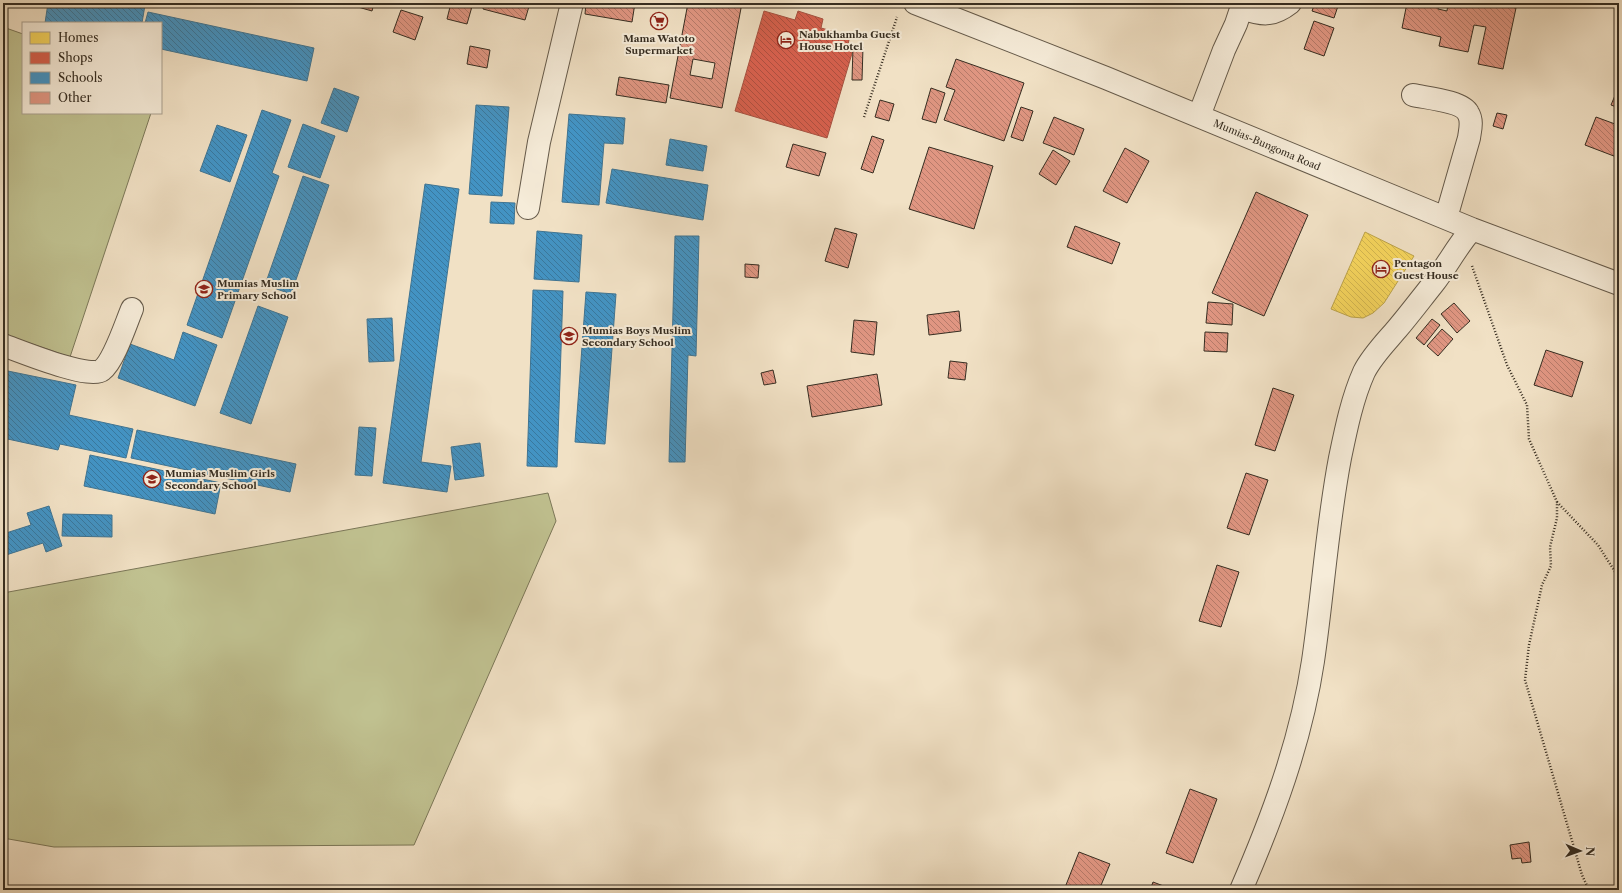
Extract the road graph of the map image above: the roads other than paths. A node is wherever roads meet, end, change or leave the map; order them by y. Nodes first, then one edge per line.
1 (572, 3) edge
2 (1290, 3) edge
3 (1242, 5) edge
4 (907, 7) edge
5 (1413, 95) dead end
6 (1199, 116) junction
7 (528, 208) dead end
8 (1446, 218) junction
9 (1467, 234) junction
10 (1619, 284) edge
11 (132, 309) dead end
12 (3, 345) edge
13 (1241, 890) edge

1 - 7 street
2 - 3 street
3 - 6 street
4 - 6 street, Mumias-Bungoma Road
5 - 8 street
6 - 8 street, Mumias-Bungoma Road
8 - 9 street, Mumias-Bungoma Road
9 - 10 street, Mumias-Bungoma Road
9 - 13 street
11 - 12 street

